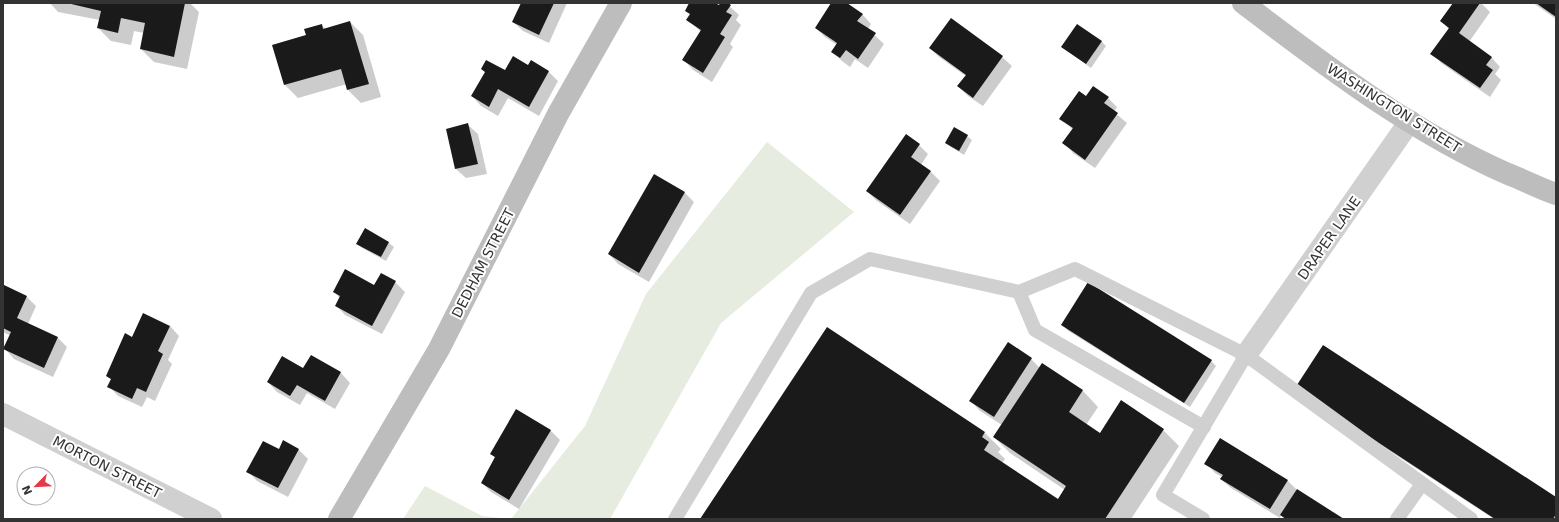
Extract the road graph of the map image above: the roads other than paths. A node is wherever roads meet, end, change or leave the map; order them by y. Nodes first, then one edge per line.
1 (621, 3) edge
2 (1243, 3) edge
3 (1410, 121) junction
4 (1556, 194) edge
5 (1019, 292) junction
6 (1246, 355) junction
7 (3, 414) edge
8 (1204, 428) junction
9 (1422, 484) junction
10 (211, 519) edge
11 (339, 519) edge
12 (675, 519) edge
13 (1203, 519) edge
14 (1397, 519) edge
15 (1471, 519) edge

1 - 11 main road, DEDHAM STREET
2 - 3 main road, WASHINGTON STREET
3 - 4 main road, WASHINGTON STREET
3 - 6 street, DRAPER LANE
5 - 6 lane
5 - 8 lane
5 - 12 lane
6 - 8 lane
6 - 9 lane
7 - 10 street, MORTON STREET
8 - 13 lane
9 - 14 lane
9 - 15 lane

